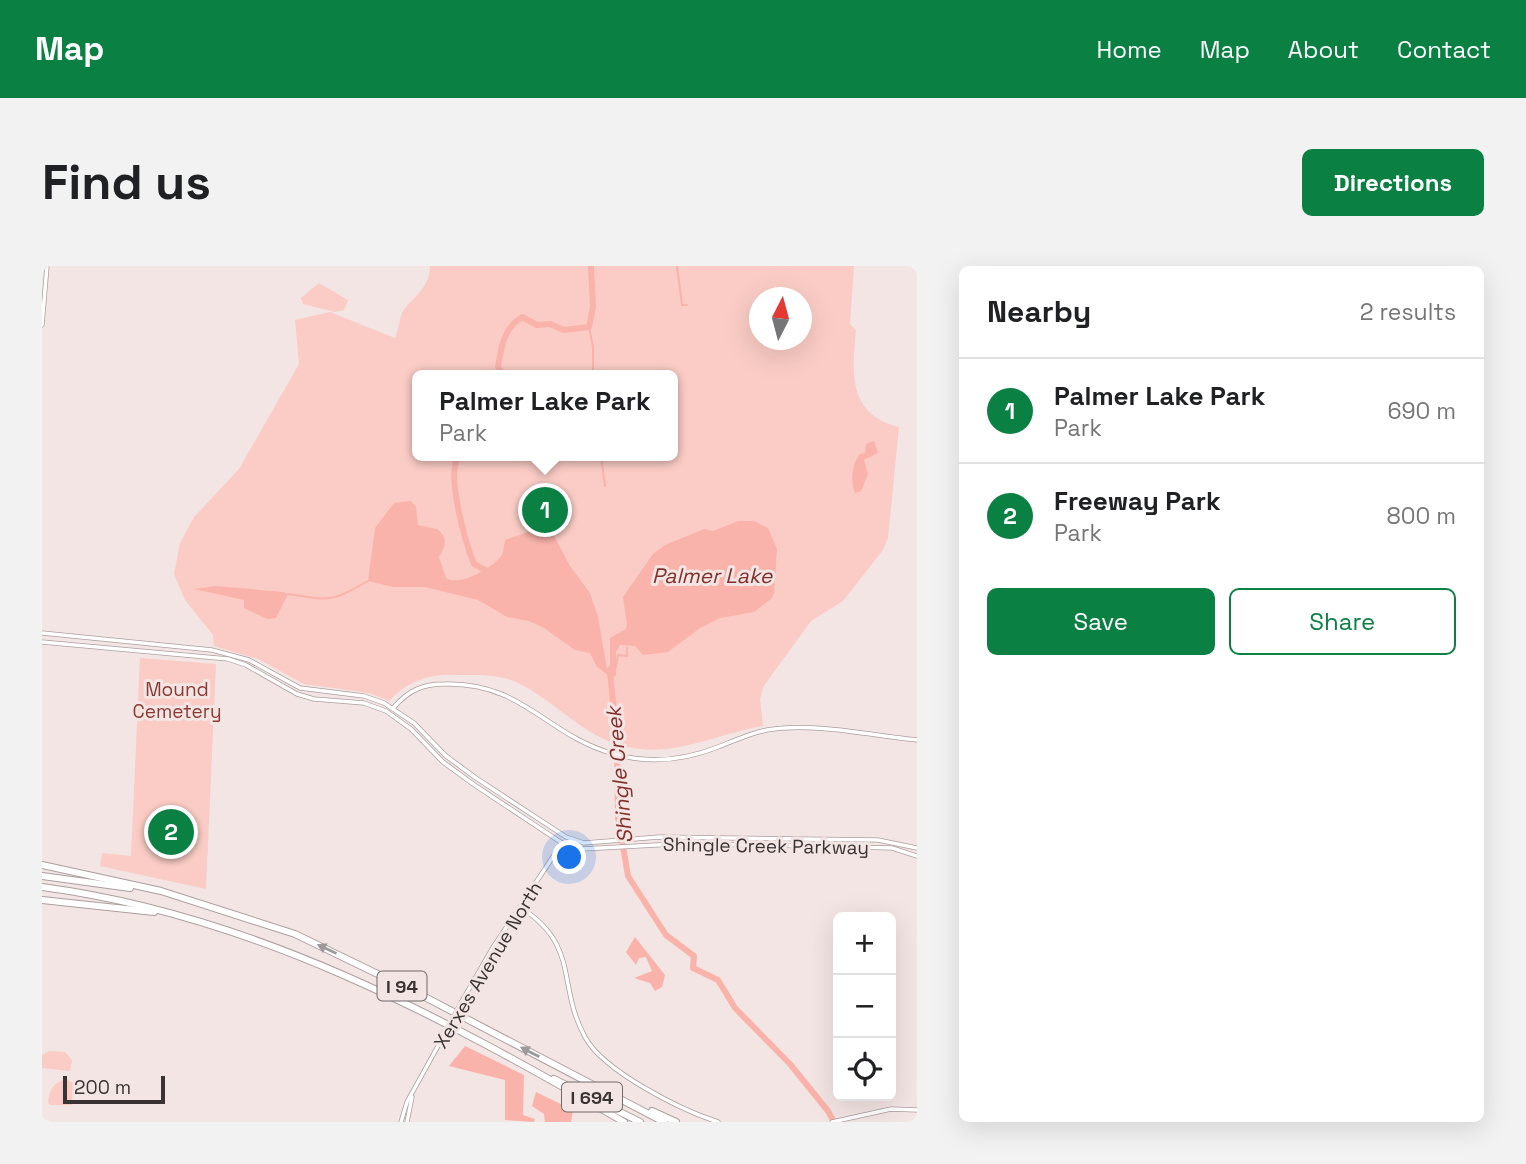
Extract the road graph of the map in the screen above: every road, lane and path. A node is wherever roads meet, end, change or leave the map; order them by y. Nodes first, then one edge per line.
1 (47, 266) edge
2 (42, 325) edge
3 (42, 633) edge
4 (42, 642) edge
5 (394, 708) junction
6 (390, 714) junction
7 (917, 740) edge
8 (566, 837) junction
9 (562, 843) junction
10 (916, 848) edge
11 (911, 854) junction
12 (917, 856) edge
13 (42, 865) edge
14 (42, 876) edge
15 (42, 887) edge
16 (42, 898) edge
17 (206, 905) junction
18 (520, 907) junction
19 (194, 919) junction
20 (542, 1075) junction
21 (591, 1083) junction
22 (413, 1095) junction
23 (917, 1110) edge
24 (401, 1122) edge
25 (407, 1122) edge
26 (624, 1122) edge
27 (640, 1122) edge
28 (664, 1122) edge
29 (676, 1122) edge
30 (718, 1122) edge
31 (832, 1122) edge

1 - 2 street
3 - 5 street, Shingle Creek Parkway
4 - 6 street, Shingle Creek Parkway
5 - 6 street
5 - 7 street
5 - 8 street, Shingle Creek Parkway
6 - 9 street, Shingle Creek Parkway
8 - 9 street, Xerxes Avenue North
8 - 10 street, Shingle Creek Parkway
9 - 11 street, Shingle Creek Parkway
9 - 18 street, Xerxes Avenue North
10 - 11 street
11 - 12 street, Shingle Creek Parkway
13 - 17 highway
14 - 17 highway, I 94
15 - 19 highway, I 94
16 - 19 highway
21 -> 17 highway, I 94
18 - 22 street, Xerxes Avenue North, bridge
18 - 30 street
19 - 20 highway, I 94
20 - 26 highway, I 94
20 - 27 highway, I 694
21 - 28 highway, I 94
21 - 29 highway
22 - 24 street, Xerxes Avenue North
22 - 25 street, Xerxes Avenue North
23 - 31 street

